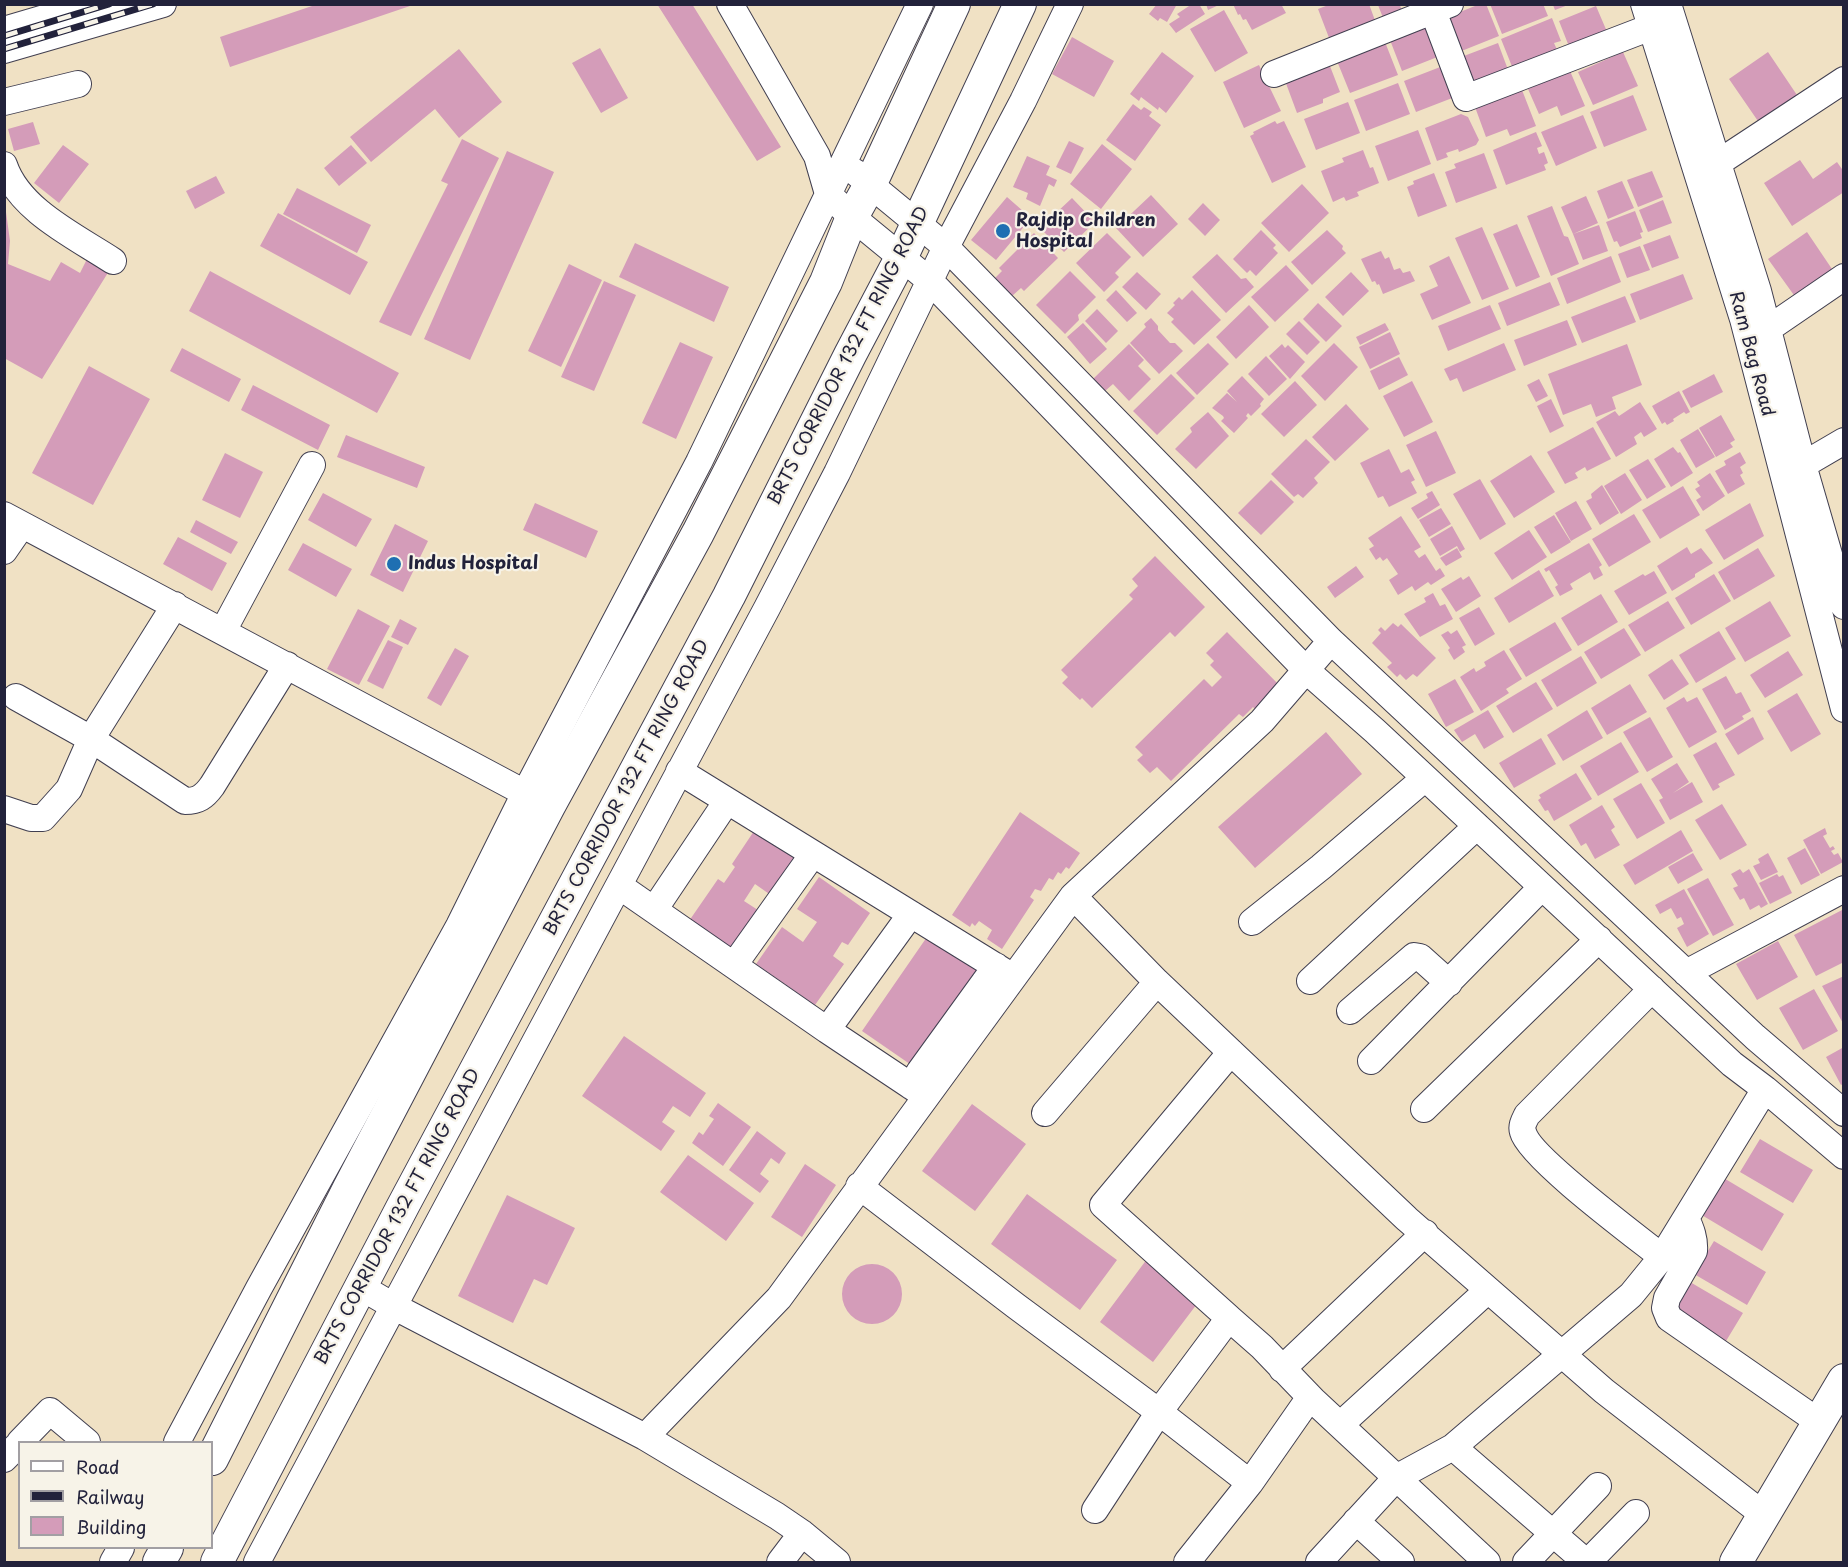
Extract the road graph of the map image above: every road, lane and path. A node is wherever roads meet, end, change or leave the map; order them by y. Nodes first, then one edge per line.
1 (163, 4) edge
2 (730, 4) edge
3 (920, 4) edge
4 (954, 4) edge
5 (1020, 4) edge
6 (1070, 4) edge
7 (1668, 4) edge
8 (85, 6) edge
9 (1441, 8) edge
10 (1647, 16) edge
11 (4, 30) edge
12 (4, 50) edge
13 (1274, 74) dead end
14 (1844, 80) edge
15 (78, 84) dead end
16 (4, 102) edge
17 (817, 156) junction
18 (844, 163) junction
19 (1718, 163) junction
20 (4, 165) edge
21 (871, 183) junction
22 (828, 194) junction
23 (852, 217) junction
24 (917, 223) junction
25 (946, 247) junction
26 (902, 256) junction
27 (112, 261) dead end
28 (930, 281) junction
29 (1842, 282) edge
30 (1768, 329) junction
31 (1844, 441) edge
32 (312, 465) dead end
33 (1803, 465) junction
34 (13, 520) edge
35 (4, 551) edge
36 (1837, 602) edge
37 (175, 605) junction
38 (223, 630) junction
39 (1331, 641) junction
40 (287, 665) junction
41 (1307, 671) junction
42 (16, 697) dead end
43 (1844, 709) edge
44 (91, 739) junction
45 (679, 771) junction
46 (1425, 778) junction
47 (537, 799) junction
48 (727, 801) junction
49 (4, 809) edge
50 (1477, 826) junction
51 (813, 854) junction
52 (1542, 887) junction
53 (1844, 889) edge
54 (628, 892) dead end
55 (1073, 896) junction
56 (654, 910) junction
57 (911, 914) junction
58 (1252, 922) dead end
59 (1599, 939) junction
60 (734, 965) junction
61 (1004, 972) junction
62 (1686, 973) junction
63 (1310, 981) dead end
64 (1157, 982) junction
65 (1449, 983) junction
66 (1652, 989) junction
67 (1350, 1011) dead end
68 (827, 1030) junction
69 (1231, 1052) junction
70 (1371, 1061) dead end
71 (1765, 1089) junction
72 (919, 1091) junction
73 (1424, 1108) dead end
74 (1045, 1113) dead end
75 (1844, 1113) edge
76 (1844, 1156) edge
77 (859, 1186) junction
78 (1686, 1218) junction
79 (1425, 1233) junction
80 (1662, 1257) junction
81 (361, 1287) junction
82 (1488, 1290) junction
83 (395, 1307) junction
84 (1229, 1318) junction
85 (1561, 1354) junction
86 (1282, 1369) junction
87 (1844, 1380) edge
88 (1310, 1397) junction
89 (1160, 1412) junction
90 (1819, 1422) junction
91 (1340, 1425) junction
92 (645, 1437) junction
93 (22, 1441) edge
94 (85, 1441) edge
95 (178, 1441) edge
96 (18, 1445) edge
97 (1453, 1447) junction
98 (213, 1457) edge
99 (4, 1459) edge
100 (1396, 1478) junction
101 (1250, 1483) junction
102 (1598, 1486) dead end
103 (1095, 1510) dead end
104 (1636, 1513) dead end
105 (1764, 1515) junction
106 (1356, 1521) junction
107 (802, 1533) junction
108 (1554, 1534) junction
109 (120, 1549) edge
110 (166, 1549) edge
111 (1327, 1560) edge
112 (113, 1563) edge
113 (159, 1563) edge
114 (217, 1563) edge
115 (257, 1563) edge
116 (780, 1563) edge
117 (837, 1563) edge
118 (1188, 1563) edge
119 (1401, 1563) edge
120 (1486, 1563) edge
121 (1526, 1563) edge
122 (1587, 1563) edge
123 (1736, 1563) edge

1 - 12 street
2 - 17 street
3 - 18 street
4 - 21 main road
5 - 24 main road, BRTS CORRIDOR 132 FT RING ROAD
6 - 25 street
7 - 19 street, Ram Bag Road
8 - 11 street
9 - 10 street
9 - 13 street
10 - 36 street, Ram Bag Road
14 - 19 street
15 - 16 street
17 - 18 street
17 - 22 street
18 - 21 street
18 - 22 street
19 - 30 street, Ram Bag Road
20 - 27 street
21 - 23 main road
21 - 24 street
22 - 23 street
22 - 47 street
23 - 26 street
23 - 47 main road
24 - 25 street
24 - 26 main road, BRTS CORRIDOR 132 FT RING ROAD
25 - 28 street
25 - 39 street
26 - 28 street
26 - 81 main road, BRTS CORRIDOR 132 FT RING ROAD
28 - 41 street
28 - 45 street
29 - 30 street
30 - 33 street, Ram Bag Road
31 - 33 street
32 - 38 street
33 - 36 street, Ram Bag Road
34 - 35 street
34 - 37 street
36 - 43 street, Ram Bag Road
37 - 38 street
37 - 44 street
38 - 40 street
39 - 41 street
39 - 62 street
40 - 44 street
40 - 47 street
41 - 46 street
41 - 55 street
42 - 44 street
44 - 49 street
45 - 48 street
45 - 83 street
46 - 50 street
46 - 58 street
47 - 95 street
47 - 98 main road
48 - 51 street
48 - 56 street
50 - 52 street
50 - 63 street
51 - 57 street
51 - 60 street
52 - 59 street
52 - 65 street
53 - 62 street
54 - 56 street
55 - 61 street
55 - 64 street
56 - 60 street
57 - 61 street
57 - 68 street
59 - 66 street
59 - 73 street
60 - 68 street
61 - 72 street
62 - 75 street
64 - 69 street
64 - 74 street
65 - 67 street
65 - 70 street
66 - 71 street
66 - 80 street
68 - 72 street
69 - 79 street
69 - 84 street
71 - 76 street
71 - 78 street
72 - 77 street
77 - 89 street
77 - 92 street
78 - 80 street
78 - 90 street
79 - 82 street
79 - 86 street
80 - 85 street
81 - 83 street
81 - 114 main road, BRTS CORRIDOR 132 FT RING ROAD
82 - 85 street
82 - 91 street
83 - 92 street
83 - 115 street
84 - 86 street
84 - 89 street
85 - 97 street
85 - 105 street
86 - 88 street
87 - 90 main road
88 - 91 street
88 - 101 street
89 - 101 street
89 - 103 street
90 - 105 main road
91 - 100 street
92 - 107 street
93 - 94 street
96 - 99 street
97 - 100 street
97 - 108 street
100 - 106 street
100 - 120 street
101 - 118 street
102 - 108 street
104 - 122 street
105 - 123 main road
106 - 111 street
106 - 119 street
107 - 116 street
107 - 117 street
108 - 121 street
108 - 122 street
109 - 112 street
110 - 113 main road

